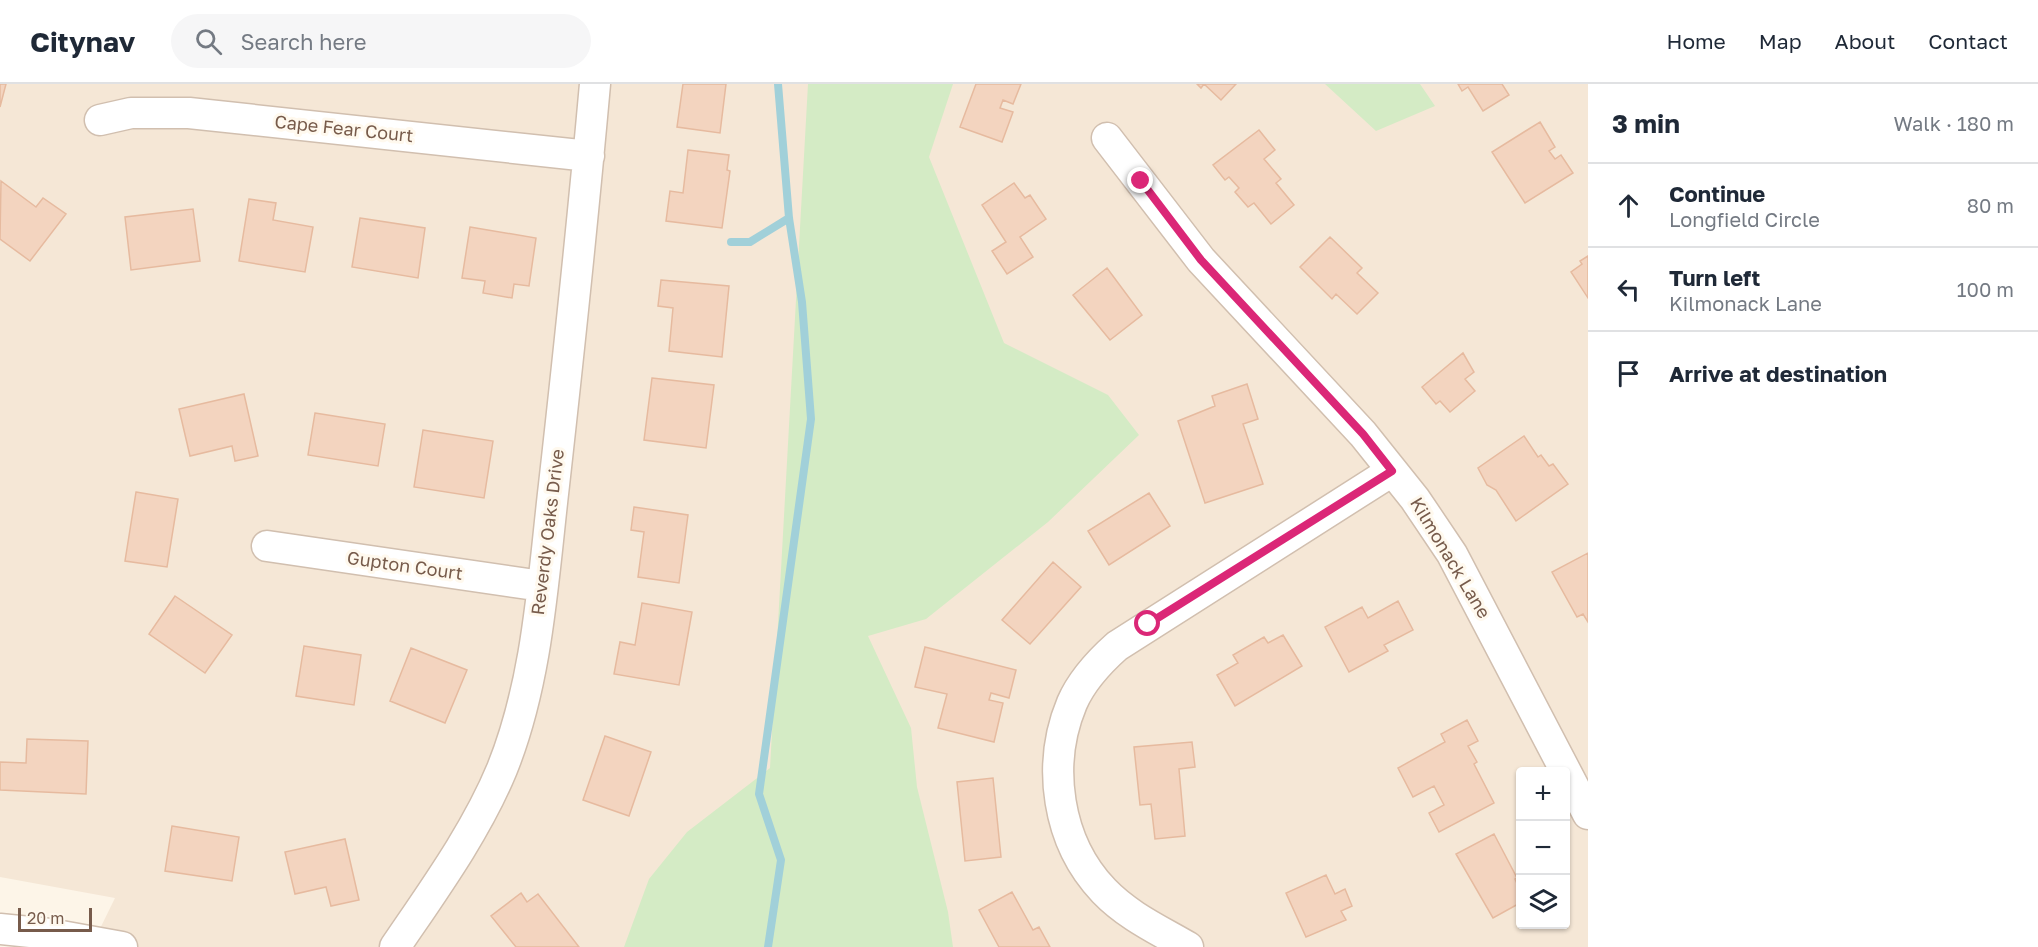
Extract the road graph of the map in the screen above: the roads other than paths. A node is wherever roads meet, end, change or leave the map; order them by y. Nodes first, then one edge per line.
1 (595, 84) edge
2 (100, 120) dead end
3 (1107, 138) dead end
4 (589, 156) junction
5 (1392, 471) junction
6 (267, 546) dead end
7 (542, 586) junction
8 (1588, 814) edge
9 (0, 929) edge
10 (122, 947) edge
11 (395, 947) edge
12 (1188, 947) edge

1 - 4 street, Reverdy Oaks Drive
2 - 4 street, Cape Fear Court
3 - 5 street, Kilmonack Lane
4 - 7 street, Reverdy Oaks Drive
5 - 8 street, Kilmonack Lane
5 - 12 street
6 - 7 street, Gupton Court
7 - 11 street, Reverdy Oaks Drive
9 - 10 street

